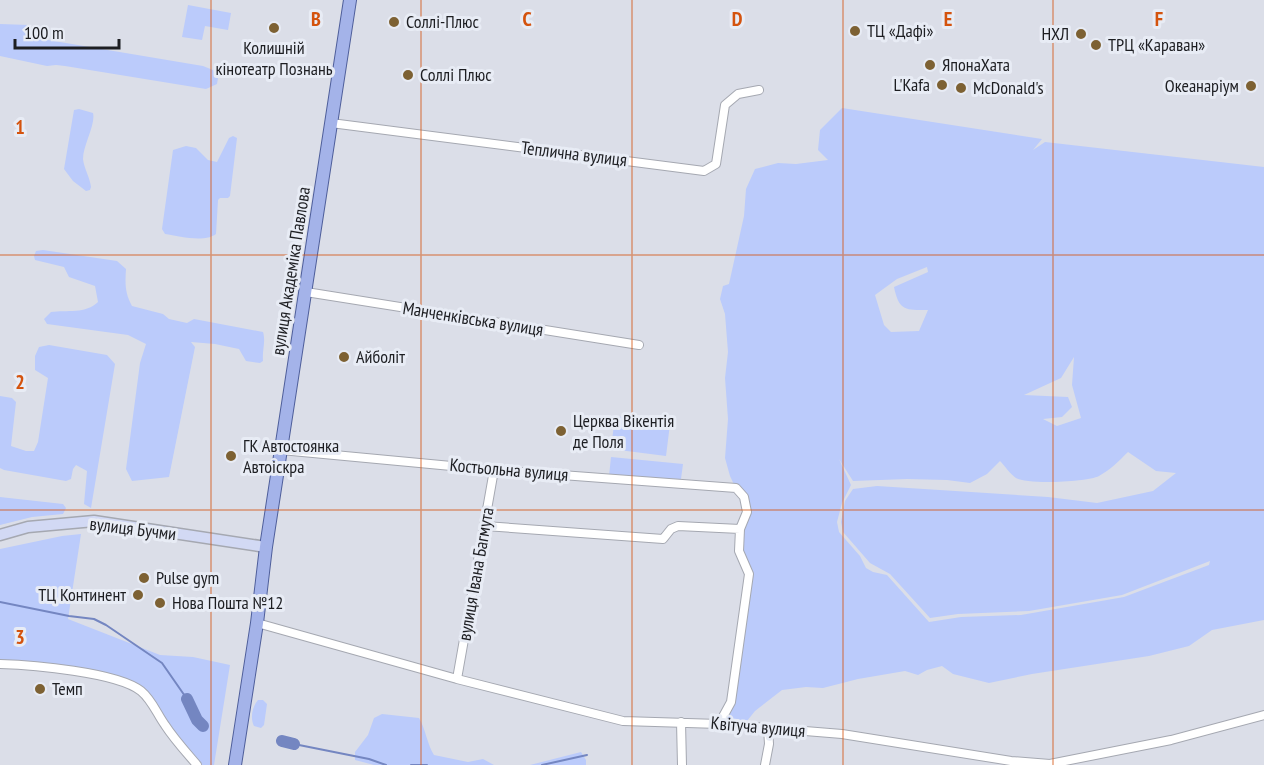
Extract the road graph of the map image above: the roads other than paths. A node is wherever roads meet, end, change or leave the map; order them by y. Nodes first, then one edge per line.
1 (350, 0) edge
2 (759, 90) dead end
3 (331, 123) junction
4 (306, 292) junction
5 (639, 345) dead end
6 (281, 450) junction
7 (494, 470) junction
8 (485, 526) junction
9 (740, 529) junction
10 (0, 535) edge
11 (266, 547) junction
12 (257, 623) junction
13 (0, 664) edge
14 (456, 679) junction
15 (1264, 715) edge
16 (681, 722) junction
17 (719, 724) junction
18 (768, 728) junction
19 (1051, 764) edge
20 (197, 765) edge
21 (235, 765) edge
22 (682, 765) edge
23 (765, 765) edge

1 - 3 main road, вулиця Академіка Павлова
2 - 3 street, Теплична вулиця
3 - 4 main road, вулиця Академіка Павлова
4 - 5 street, Манченківська вулиця
4 - 6 main road, вулиця Академіка Павлова
6 - 7 street, Костьольна вулиця
6 - 11 main road, вулиця Академіка Павлова
7 - 8 street, вулиця Івана Багмута
7 - 9 street, Костьольна вулиця
8 - 9 street
8 - 14 street, вулиця Івана Багмута
9 - 17 street
10 - 11 street, вулиця Бучми
11 - 12 main road, вулиця Академіка Павлова
12 - 14 street, Квітуча вулиця
12 - 21 main road, вулиця Академіка Павлова
13 - 20 street
14 - 16 street, Квітуча вулиця
15 - 19 street, Квітуча вулиця
16 - 17 street, Квітуча вулиця
16 - 22 street
17 - 18 street, Квітуча вулиця
18 - 19 street, Квітуча вулиця
18 - 23 street

